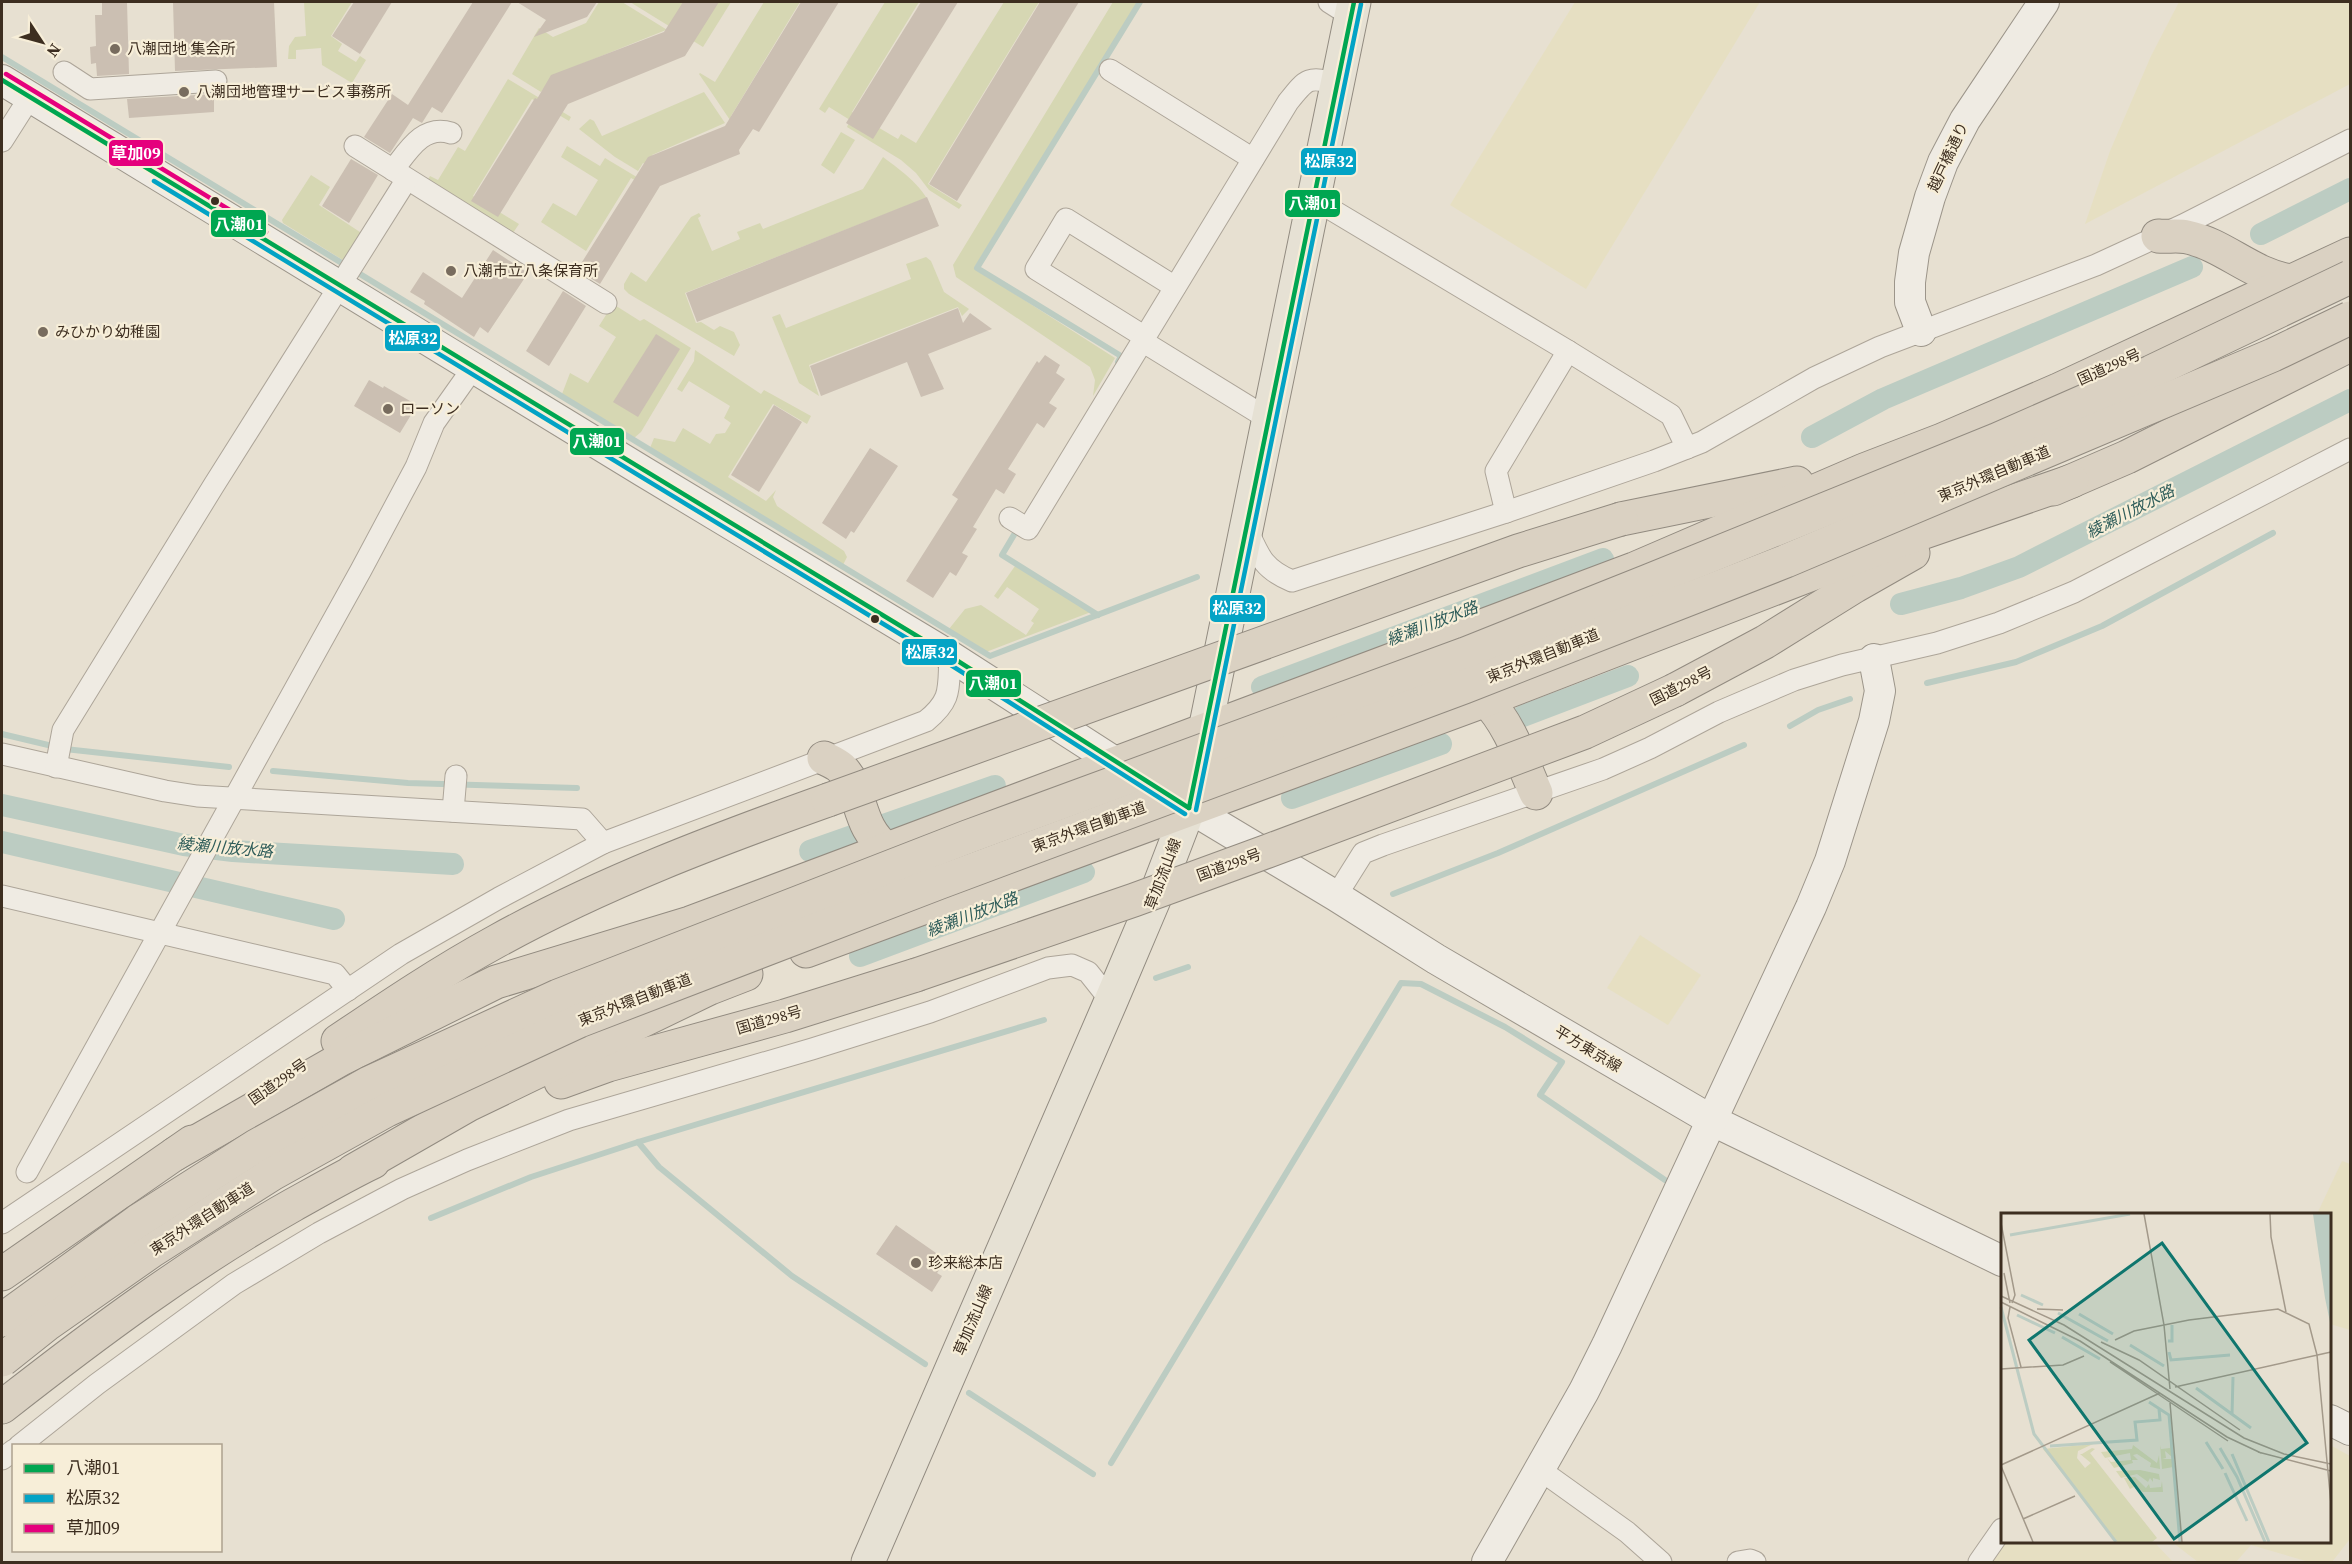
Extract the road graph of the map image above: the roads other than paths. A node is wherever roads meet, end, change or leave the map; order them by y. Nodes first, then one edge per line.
1 (2044, 2) edge
2 (1345, 6) edge
3 (1110, 70) dead end
4 (64, 72) dead end
5 (2, 80) edge
6 (216, 81) dead end
7 (1338, 84) junction
8 (30, 97) junction
9 (451, 133) dead end
10 (2350, 140) edge
11 (2, 141) edge
12 (355, 146) dead end
13 (1253, 159) junction
14 (400, 174) junction
15 (1312, 198) junction
16 (2158, 236) junction
17 (2350, 254) edge
18 (2350, 277) edge
19 (2291, 281) junction
20 (339, 285) junction
21 (1175, 287) junction
22 (606, 303) dead end
23 (2350, 318) edge
24 (1921, 331) junction
25 (1143, 339) junction
26 (2350, 345) edge
27 (1568, 351) junction
28 (473, 368) junction
29 (1267, 418) junction
30 (1687, 448) junction
31 (2350, 449) edge
32 (1864, 470) junction
33 (2072, 481) junction
34 (1506, 512) junction
35 (1010, 518) dead end
36 (1245, 526) junction
37 (950, 656) junction
38 (1874, 659) junction
39 (1486, 700) junction
40 (1206, 729) junction
41 (2, 754) edge
42 (58, 754) junction
43 (824, 758) junction
44 (1116, 763) junction
45 (455, 782) dead end
46 (1536, 793) junction
47 (234, 799) junction
48 (1189, 808) junction
49 (453, 811) junction
50 (603, 843) junction
51 (888, 850) junction
52 (2, 896) edge
53 (1336, 896) junction
54 (160, 934) junction
55 (348, 990) junction
56 (1111, 1001) junction
57 (1713, 1121) junction
58 (175, 1154) junction
59 (353, 1171) junction
60 (27, 1172) dead end
61 (2, 1223) edge
62 (2001, 1261) edge
63 (2, 1274) edge
64 (2, 1320) edge
65 (2, 1360) edge
66 (2, 1407) edge
67 (2331, 1420) edge
68 (2350, 1430) edge
69 (22, 1444) edge
70 (1539, 1469) junction
71 (2001, 1530) edge
72 (868, 1563) edge
73 (1487, 1563) edge
74 (1661, 1563) edge
75 (1738, 1563) edge
76 (1755, 1563) edge
77 (1979, 1563) edge

1 - 24 street, 越戸橋通り
2 - 7 main road, 草加流山線
3 - 13 street
4 - 6 street
5 - 8 street, 平方東京線
7 - 13 street
7 - 15 main road, 草加流山線
8 - 11 street
8 - 20 street, 平方東京線
9 - 14 street
10 - 16 street
12 - 14 street
13 - 21 street
14 - 20 street
14 - 22 street
15 - 27 street
15 - 29 main road, 草加流山線
16 - 19 highway
16 - 24 street
17 - 19 highway, 国道298号
18 - 64 highway, 東京外環自動車道, bridge
19 - 32 highway, 国道298号
20 - 28 street, 平方東京線
20 - 42 street
21 - 25 street
21 - 25 street
23 - 65 highway, 東京外環自動車道, bridge
24 - 30 street
25 - 29 street
25 - 35 street
26 - 33 highway, 国道298号
27 - 30 street
27 - 34 street
28 - 37 street, 平方東京線
28 - 47 street
29 - 36 main road, 草加流山線
30 - 34 street
31 - 38 street
32 - 40 highway, 国道298号
32 - 58 highway, 国道298号, bridge
33 - 39 highway, 国道298号
33 - 59 highway, 国道298号, bridge
34 - 36 street
36 - 40 main road, 草加流山線
37 - 43 street
37 - 44 street, 平方東京線
38 - 46 street
38 - 57 street
39 - 46 highway
39 - 48 highway, 国道298号
40 - 44 highway, 国道298号
40 - 48 main road, 草加流山線
41 - 42 street
42 - 47 street
43 - 50 street
43 - 51 highway
44 - 48 street, 平方東京線
44 - 51 highway, 国道298号
45 - 49 street
46 - 53 street
47 - 49 street
47 - 54 street
48 - 53 street, 平方東京線
48 - 56 main road, 草加流山線
48 - 59 highway, 国道298号
49 - 50 street
50 - 55 street
51 - 58 highway, 国道298号
52 - 54 street
53 - 57 street, 平方東京線
54 - 55 street
54 - 60 street
55 - 61 street
56 - 69 street
56 - 72 main road, 草加流山線
57 - 62 street, 平方東京線
57 - 70 street
58 - 63 highway, 国道298号
59 - 66 highway, 国道298号
67 - 68 street
70 - 73 street
70 - 74 street
71 - 77 street
75 - 76 street

